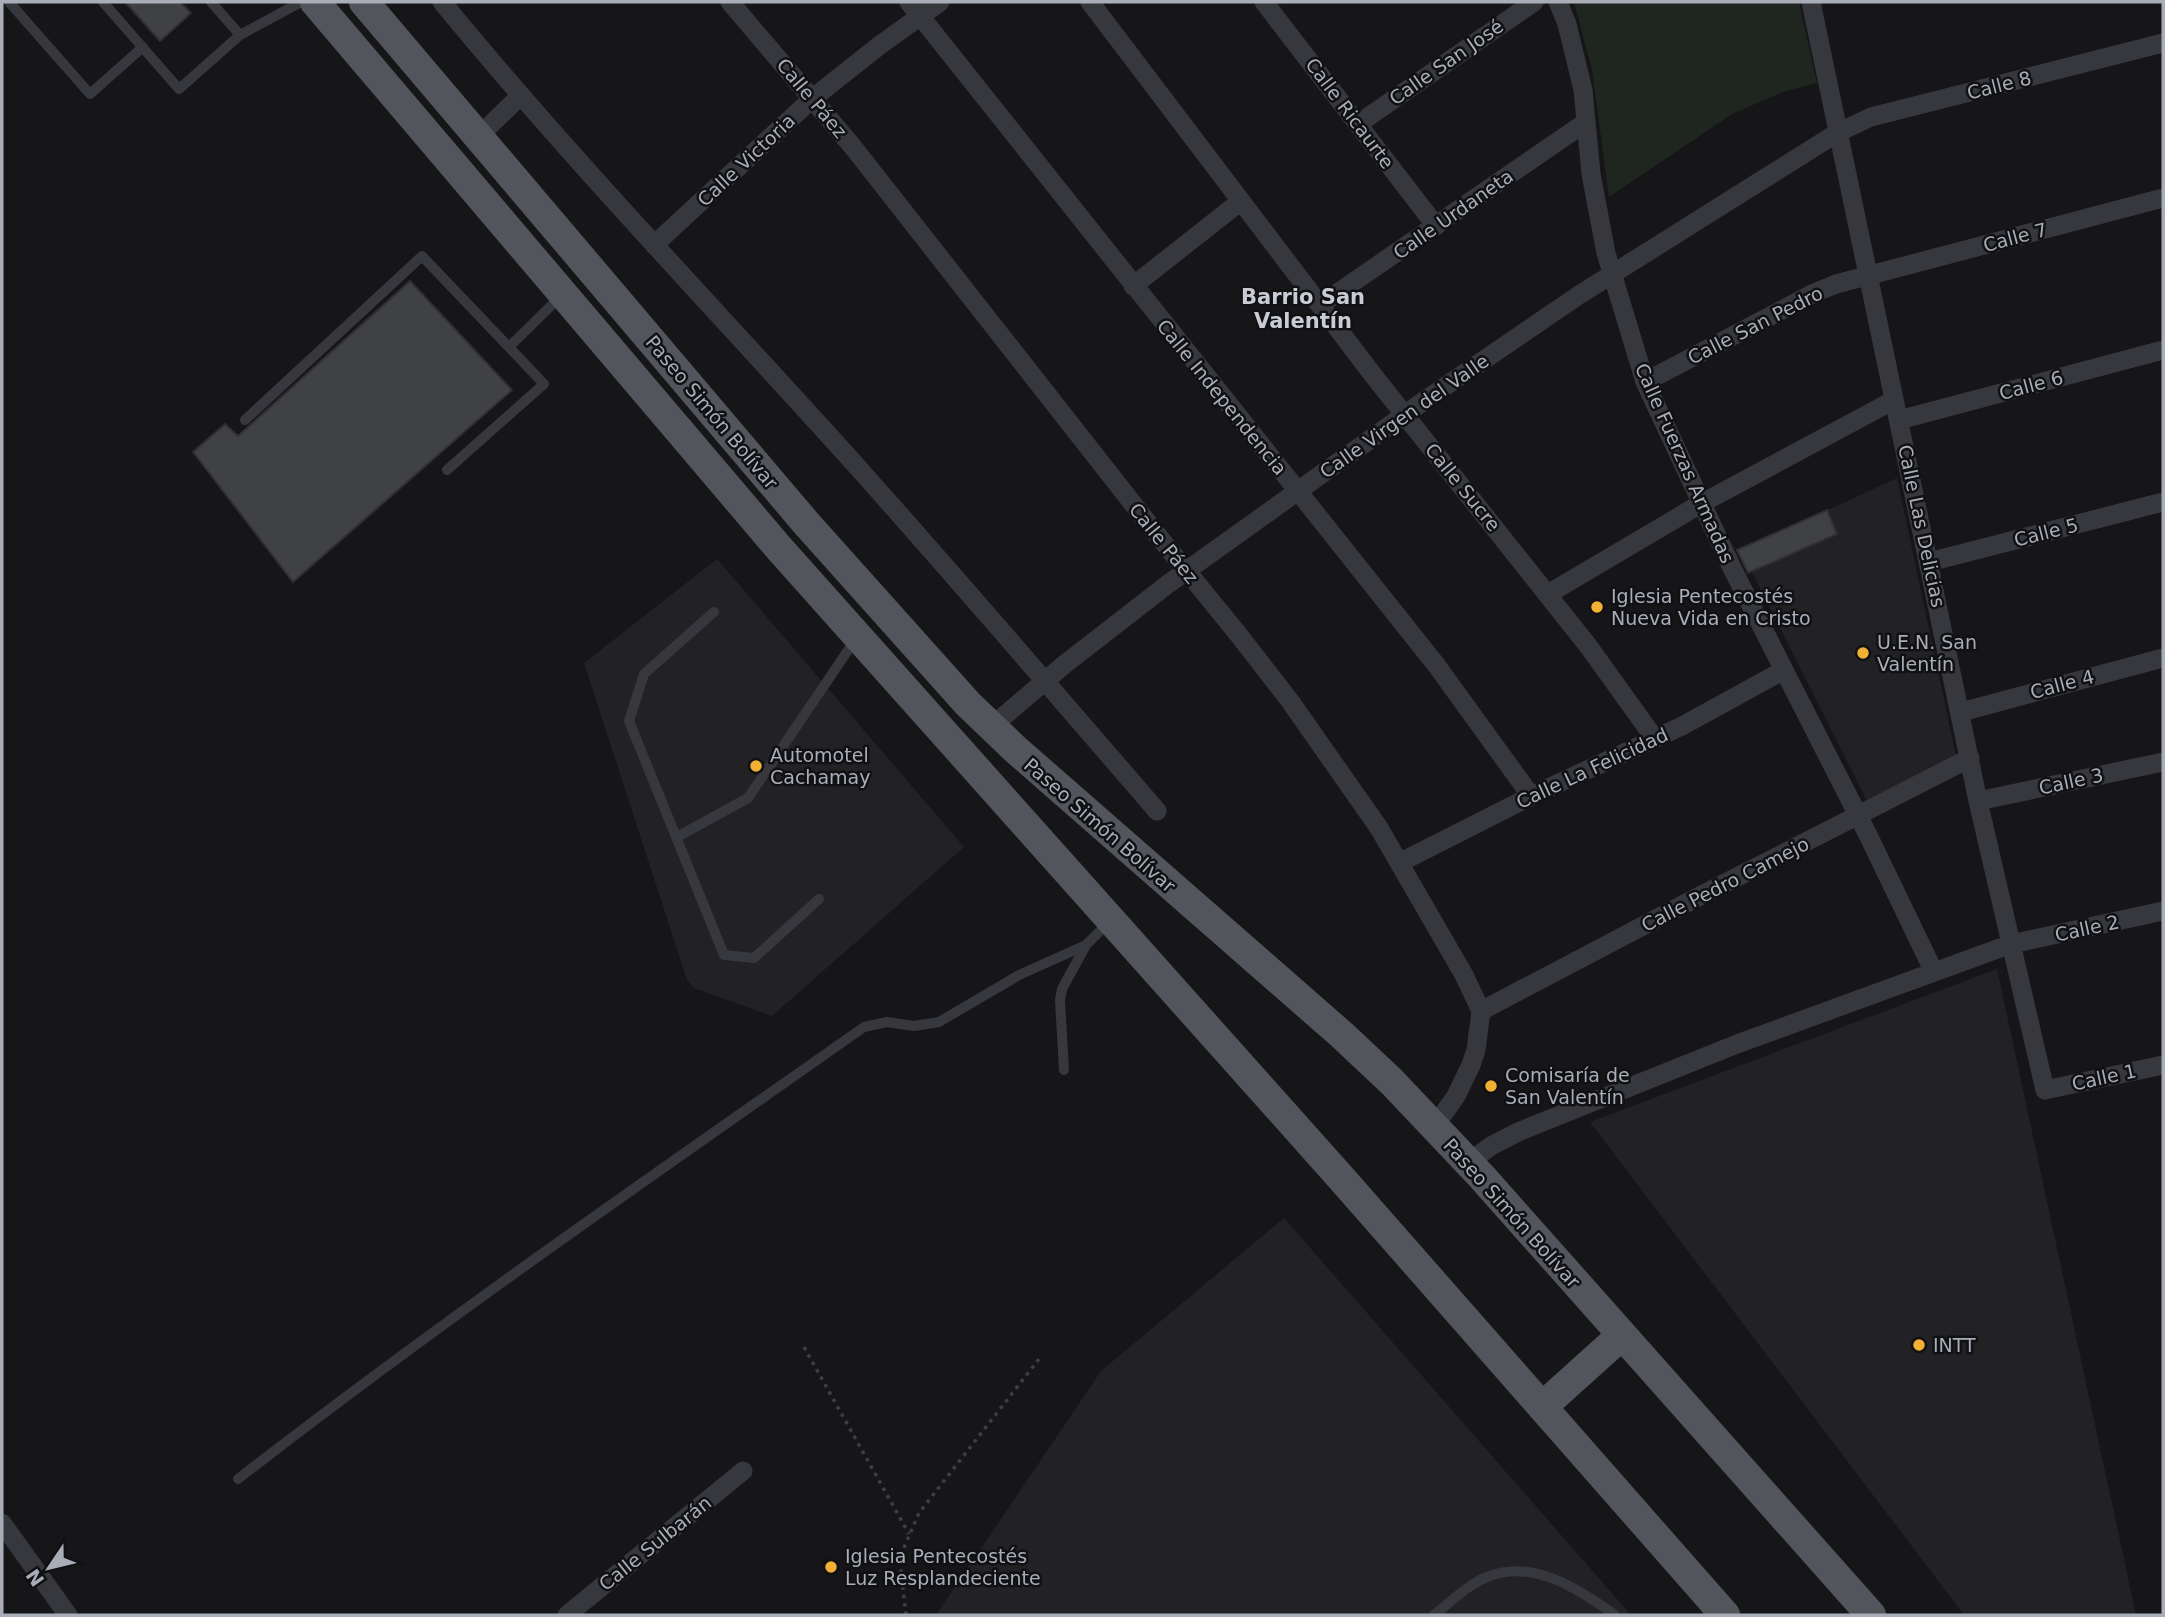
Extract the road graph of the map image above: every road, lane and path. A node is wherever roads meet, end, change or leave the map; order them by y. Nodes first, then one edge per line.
1 (9, 2) edge
2 (103, 2) edge
3 (211, 2) edge
4 (300, 2) edge
5 (315, 2) edge
6 (364, 2) edge
7 (442, 2) edge
8 (730, 2) edge
9 (940, 2) edge
10 (1090, 2) edge
11 (1534, 2) edge
12 (1558, 2) edge
13 (1811, 2) edge
14 (1275, 5) edge
15 (915, 9) edge
16 (240, 35) junction
17 (2163, 43) edge
18 (143, 47) junction
19 (521, 95) junction
20 (813, 99) junction
21 (1586, 122) junction
22 (1358, 124) junction
23 (1837, 133) junction
24 (478, 136) junction
25 (2163, 198) edge
26 (1241, 201) junction
27 (1436, 226) junction
28 (654, 245) junction
29 (1612, 274) junction
30 (1867, 276) junction
31 (1133, 286) junction
32 (564, 294) junction
33 (1320, 305) junction
34 (509, 347) junction
35 (2163, 350) edge
36 (1645, 382) junction
37 (1894, 400) junction
38 (1405, 414) junction
39 (245, 420) dead end
40 (1899, 420) junction
41 (447, 470) dead end
42 (1297, 491) junction
43 (2163, 502) edge
44 (1702, 503) junction
45 (1929, 562) junction
46 (1187, 571) junction
47 (1548, 594) junction
48 (713, 611) dead end
49 (857, 636) junction
50 (2163, 658) edge
51 (1784, 670) junction
52 (1045, 681) junction
53 (1961, 712) junction
54 (991, 727) junction
55 (1655, 739) junction
56 (1970, 758) junction
57 (2163, 762) edge
58 (1531, 796) junction
59 (1978, 801) junction
60 (1157, 811) dead end
61 (1858, 816) junction
62 (677, 838) junction
63 (1399, 863) junction
64 (819, 899) dead end
65 (2163, 911) edge
66 (1111, 919) junction
67 (1086, 944) junction
68 (2011, 944) junction
69 (1934, 972) junction
70 (1481, 1012) junction
71 (2163, 1065) edge
72 (1064, 1070) dead end
73 (2045, 1090) joint
74 (1434, 1127) junction
75 (1468, 1163) junction
76 (1622, 1335) junction
77 (804, 1348) dead end
78 (1038, 1359) dead end
79 (1542, 1406) junction
80 (743, 1471) dead end
81 (238, 1479) dead end
82 (2, 1523) edge
83 (909, 1534) junction
84 (68, 1615) edge
85 (567, 1615) edge
86 (906, 1615) edge
87 (1434, 1615) edge
88 (1615, 1615) edge
89 (1725, 1615) edge
90 (1871, 1615) edge

1 - 18 lane
2 - 18 lane
3 - 16 lane
4 - 16 lane
5 - 32 main road, Paseo Simón Bolívar
6 - 24 main road, Paseo Simón Bolívar
7 - 19 street
8 - 20 street, Calle Páez
9 - 15 street, Calle Victoria
10 - 26 street, Calle Sucre
11 - 22 street, Calle San José
12 - 21 street, Calle Fuerzas Armadas
13 - 23 street, Calle Las Delicias
14 - 22 street, Calle Ricaurte
15 - 20 street, Calle Victoria
15 - 31 street, Calle Independencia
16 - 18 lane
17 - 23 street, Calle 8
19 - 24 street
19 - 28 street
20 - 28 street, Calle Victoria
20 - 46 street, Calle Páez
21 - 27 street, Calle Urdaneta
21 - 29 street, Calle Fuerzas Armadas
22 - 27 street, Calle Ricaurte
23 - 29 street, Calle Virgen del Valle
23 - 30 street, Calle Las Delicias
24 - 54 main road, Paseo Simón Bolívar
25 - 30 street, Calle 7
26 - 31 street
26 - 33 street, Calle Sucre
27 - 33 street, Calle Urdaneta
28 - 52 street
29 - 36 street, Calle Fuerzas Armadas
29 - 38 street, Calle Virgen del Valle
30 - 36 street, Calle San Pedro
30 - 37 street, Calle Las Delicias
31 - 42 street, Calle Independencia
32 - 34 lane
32 - 49 main road, Paseo Simón Bolívar
33 - 38 street, Calle Sucre
34 - 39 lane
34 - 41 lane
35 - 40 street, Calle 6
36 - 44 street, Calle Fuerzas Armadas
37 - 40 street, Calle Las Delicias
37 - 44 street
38 - 42 street, Calle Virgen del Valle
38 - 47 street, Calle Sucre
40 - 45 street, Calle Las Delicias
42 - 46 street, Calle Virgen del Valle
42 - 58 street, Calle Independencia
43 - 45 street, Calle 5
44 - 47 street
44 - 51 street, Calle Fuerzas Armadas
45 - 53 street, Calle Las Delicias
46 - 52 street, Calle Virgen del Valle
46 - 63 street, Calle Páez
47 - 55 street, Calle Sucre
48 - 62 lane
49 - 62 lane
49 - 66 main road, Paseo Simón Bolívar
50 - 53 street, Calle 4
51 - 55 street, Calle La Felicidad
51 - 61 street, Calle Fuerzas Armadas
52 - 54 street, Calle Virgen del Valle
52 - 60 street
53 - 56 street, Calle Las Delicias
54 - 74 main road, Paseo Simón Bolívar
55 - 58 street, Calle La Felicidad
56 - 59 street, Calle Las Delicias
56 - 61 street, Calle Pedro Camejo
57 - 59 street, Calle 3
58 - 63 street, Calle La Felicidad
59 - 68 street, Calle Las Delicias
61 - 69 street, Calle Fuerzas Armadas
61 - 70 street, Calle Pedro Camejo
62 - 64 lane
63 - 70 street, Calle Páez
65 - 68 street, Calle 2
66 - 67 lane
66 - 79 main road, Paseo Simón Bolívar
67 - 72 lane
67 - 81 lane
68 - 69 street, Calle 2
68 - 73 street, Calle Las Delicias
69 - 75 street, Calle 2
70 - 74 street
71 - 73 street, Calle 1
74 - 75 main road, Paseo Simón Bolívar
75 - 76 main road, Paseo Simón Bolívar
76 - 79 main road
76 - 90 main road, Paseo Simón Bolívar
77 - 83 path
78 - 83 path
79 - 89 main road, Paseo Simón Bolívar
80 - 85 street, Calle Sulbarán
82 - 84 street
83 - 86 path
87 - 88 lane

